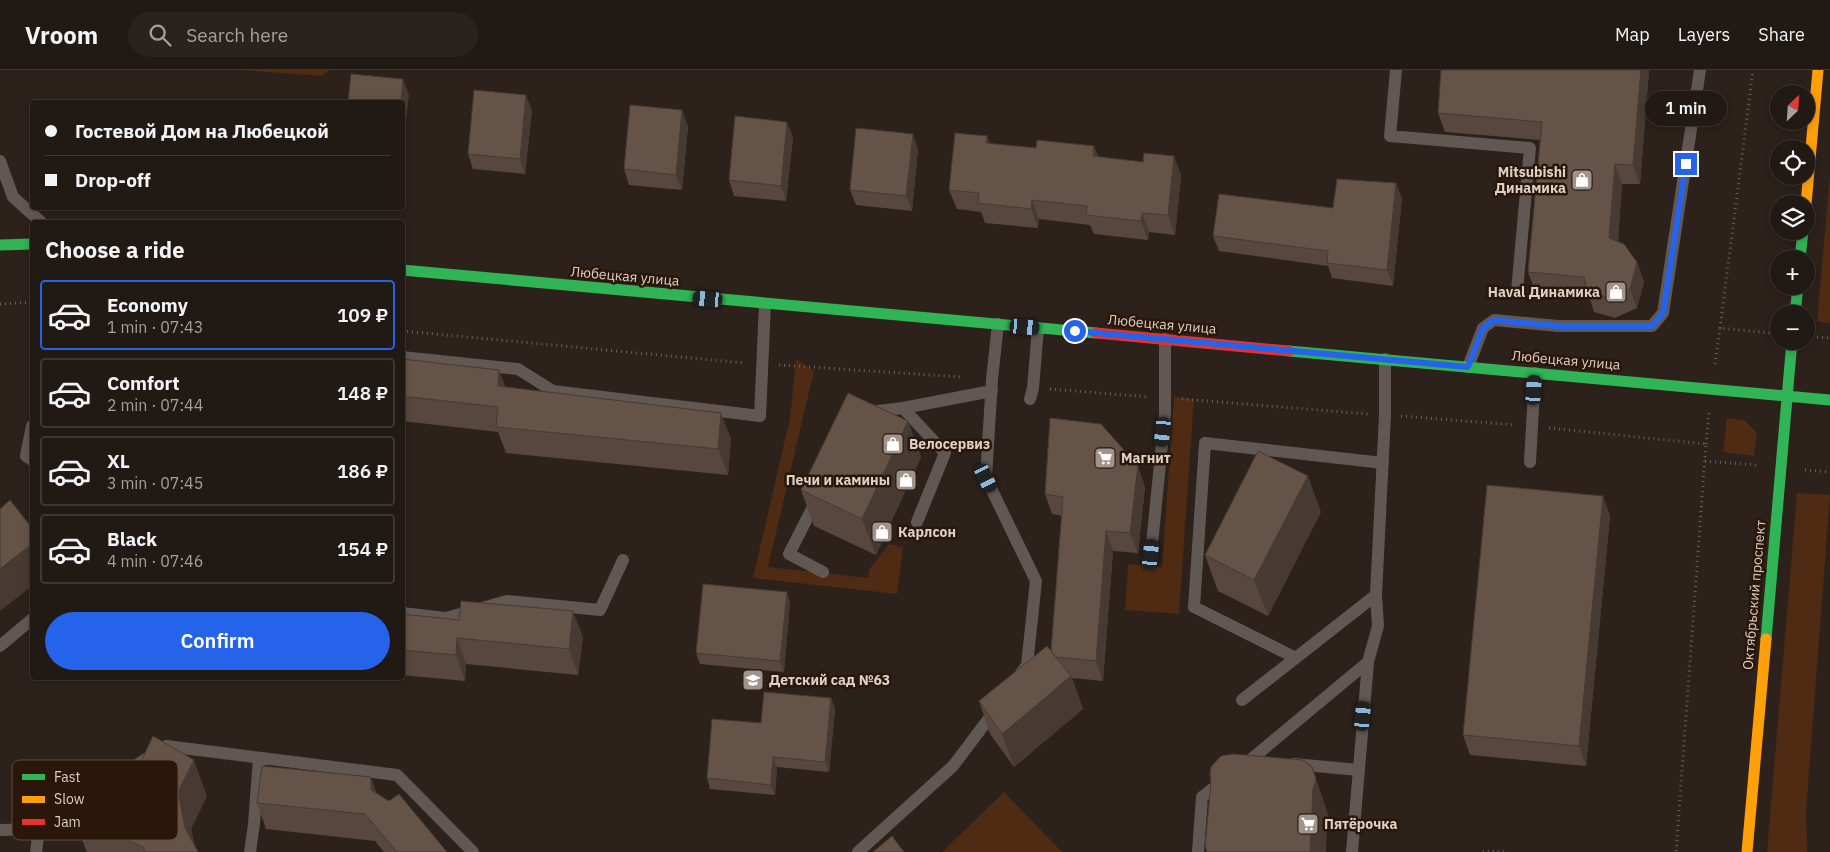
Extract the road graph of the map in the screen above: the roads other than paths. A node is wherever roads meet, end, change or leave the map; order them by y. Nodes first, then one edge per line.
1 (1396, 70) edge
2 (1700, 70) edge
3 (1818, 70) edge
4 (0, 161) edge
5 (1807, 195) edge
6 (39, 220) edge
7 (30, 244) edge
8 (0, 245) edge
9 (405, 270) edge
10 (1516, 291) dead end
11 (765, 304) junction
12 (998, 324) junction
13 (1038, 328) junction
14 (1166, 339) junction
15 (1791, 350) edge
16 (405, 357) edge
17 (1385, 359) junction
18 (1468, 367) junction
19 (1535, 373) junction
20 (992, 391) junction
21 (1787, 397) junction
22 (1030, 400) dead end
23 (1830, 400) edge
24 (903, 408) junction
25 (856, 422) edge
26 (30, 436) edge
27 (30, 459) edge
28 (1530, 462) dead end
29 (1382, 464) junction
30 (821, 492) edge
31 (917, 522) dead end
32 (1151, 554) dead end
33 (623, 560) dead end
34 (823, 572) dead end
35 (1376, 595) junction
36 (405, 613) edge
37 (30, 621) edge
38 (0, 646) edge
39 (1296, 658) junction
40 (1368, 662) junction
41 (1242, 700) dead end
42 (259, 758) junction
43 (145, 760) edge
44 (1242, 767) junction
45 (1359, 770) junction
46 (250, 852) edge
47 (473, 852) edge
48 (858, 852) edge
49 (1198, 852) edge
50 (1352, 852) edge
51 (1747, 852) edge

1 - 10 lane
2 - 18 lane
3 - 5 street
4 - 6 lane
7 - 8 street
9 - 11 street, Любецкая улица
11 - 12 street, Любецкая улица
11 - 16 lane
12 - 13 street, Любецкая улица
12 - 20 lane
13 - 14 street, Любецкая улица
13 - 22 lane
14 - 17 street, Любецкая улица
14 - 32 lane
15 - 21 street, Октябрьский проспект
17 - 18 street, Любецкая улица
17 - 29 lane
18 - 19 street, Любецкая улица
19 - 21 street, Любецкая улица
19 - 28 lane
20 - 24 lane
20 - 48 lane
21 - 23 street, Любецкая улица
21 - 51 street, Октябрьский проспект
24 - 25 lane
24 - 31 lane
26 - 27 lane
29 - 35 lane
29 - 39 lane
30 - 34 lane
33 - 36 lane
35 - 39 lane
35 - 40 lane
37 - 38 lane
39 - 41 lane
40 - 44 lane
40 - 45 lane
42 - 43 lane
42 - 46 lane
42 - 47 lane
44 - 45 lane
44 - 49 lane
45 - 50 lane

